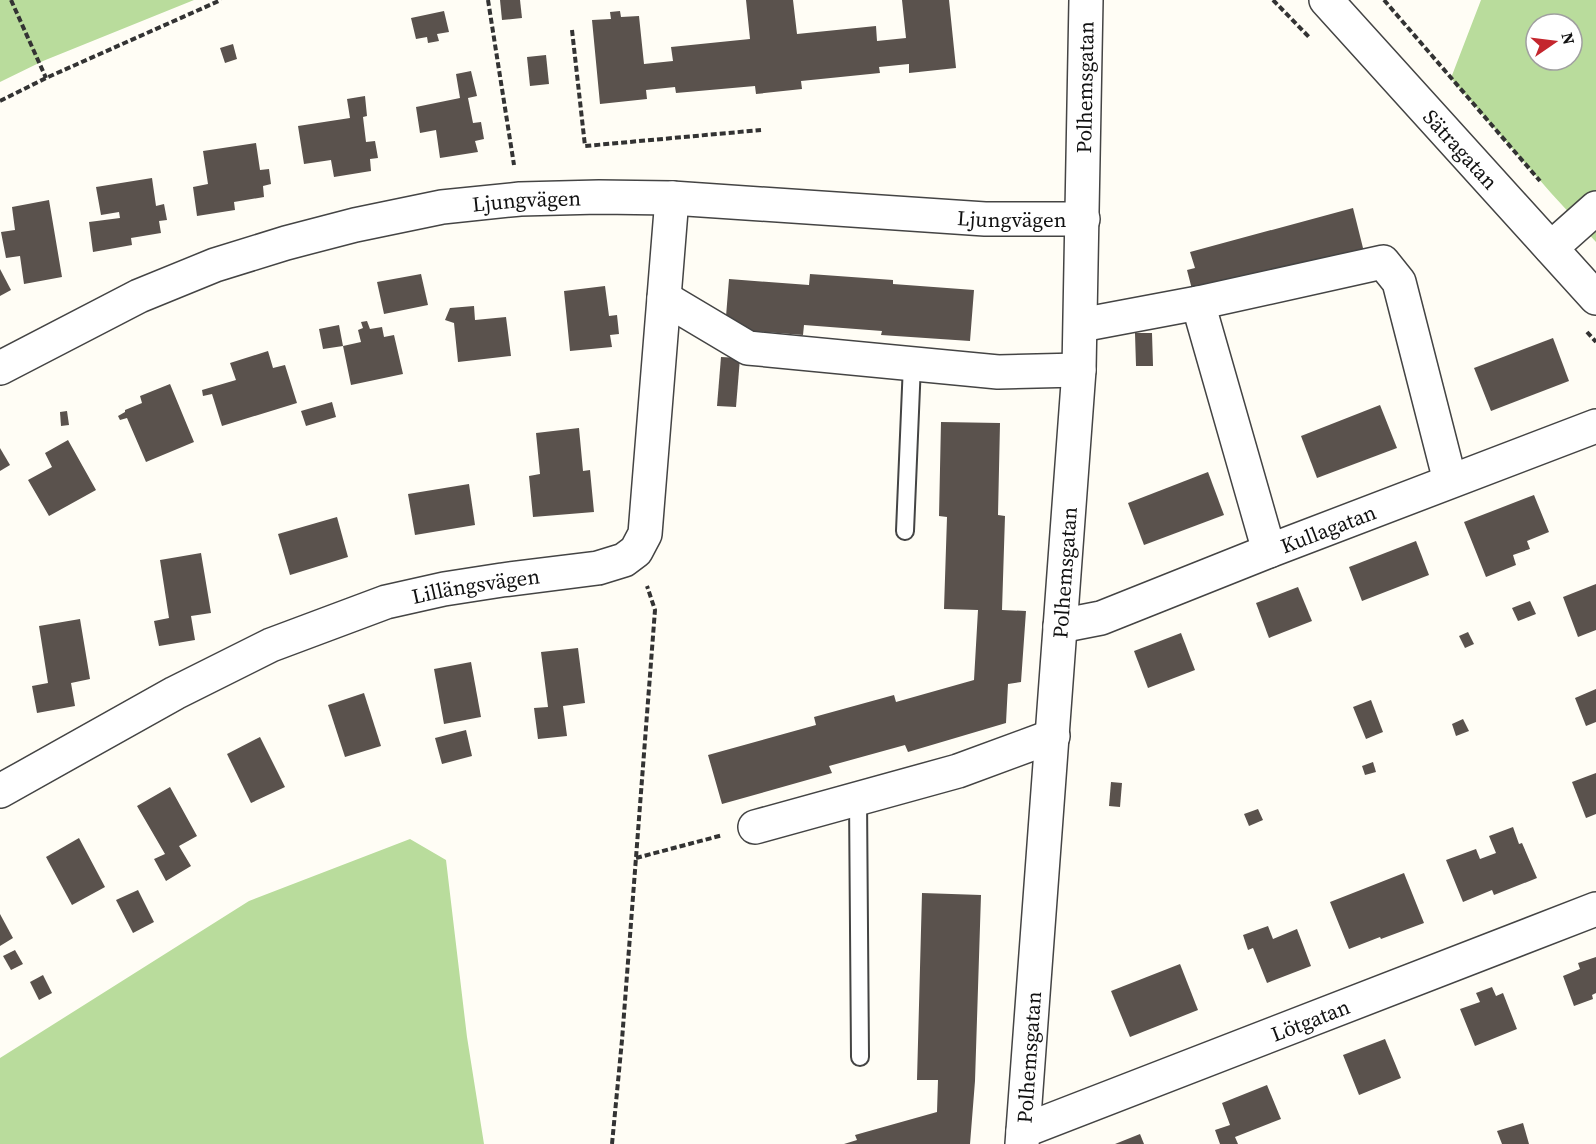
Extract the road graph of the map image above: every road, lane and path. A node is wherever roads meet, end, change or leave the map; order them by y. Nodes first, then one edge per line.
1 (11, 0) edge
2 (221, 0) edge
3 (488, 0) edge
4 (1086, 0) edge
5 (1326, 0) edge
6 (1384, 0) edge
7 (572, 30) dead end
8 (46, 78) junction
9 (0, 101) edge
10 (761, 130) dead end
11 (1544, 184) dead end
12 (672, 198) junction
13 (520, 199) junction
14 (1596, 208) edge
15 (1083, 219) junction
16 (1551, 248) junction
17 (664, 298) junction
18 (1596, 298) edge
19 (1198, 303) junction
20 (1081, 324) junction
21 (912, 364) junction
22 (0, 368) edge
23 (1079, 370) junction
24 (1596, 426) edge
25 (1450, 481) junction
26 (905, 531) dead end
27 (636, 551) junction
28 (1269, 551) junction
29 (1060, 626) junction
30 (1053, 736) junction
31 (0, 790) edge
32 (858, 798) junction
33 (755, 826) joint
34 (636, 858) junction
35 (1596, 909) edge
36 (860, 1057) dead end
37 (1022, 1137) edge
38 (612, 1144) edge

1 - 8 path
2 - 8 path
3 - 13 path
4 - 15 street, Polhemsgatan
5 - 16 street, Sätragatan
6 - 11 path
7 - 10 path
8 - 9 path
12 - 13 street, Ljungvägen
12 - 15 street, Ljungvägen
12 - 17 street
13 - 22 street, Ljungvägen
14 - 16 street
15 - 20 street, Polhemsgatan
16 - 18 street, Sätragatan
17 - 21 street
17 - 27 street
19 - 20 street
19 - 25 street
19 - 28 street
20 - 23 street, Polhemsgatan
21 - 23 street
21 - 26 lane
23 - 29 street, Polhemsgatan
24 - 25 street, Kullagatan
25 - 28 street, Kullagatan
27 - 31 street, Lillängsvägen
27 - 34 path
28 - 29 street, Kullagatan
29 - 30 street, Polhemsgatan
30 - 32 street
30 - 37 street, Polhemsgatan
32 - 33 street
32 - 36 lane
33 - 34 path
34 - 38 path
35 - 37 street, Lötgatan

